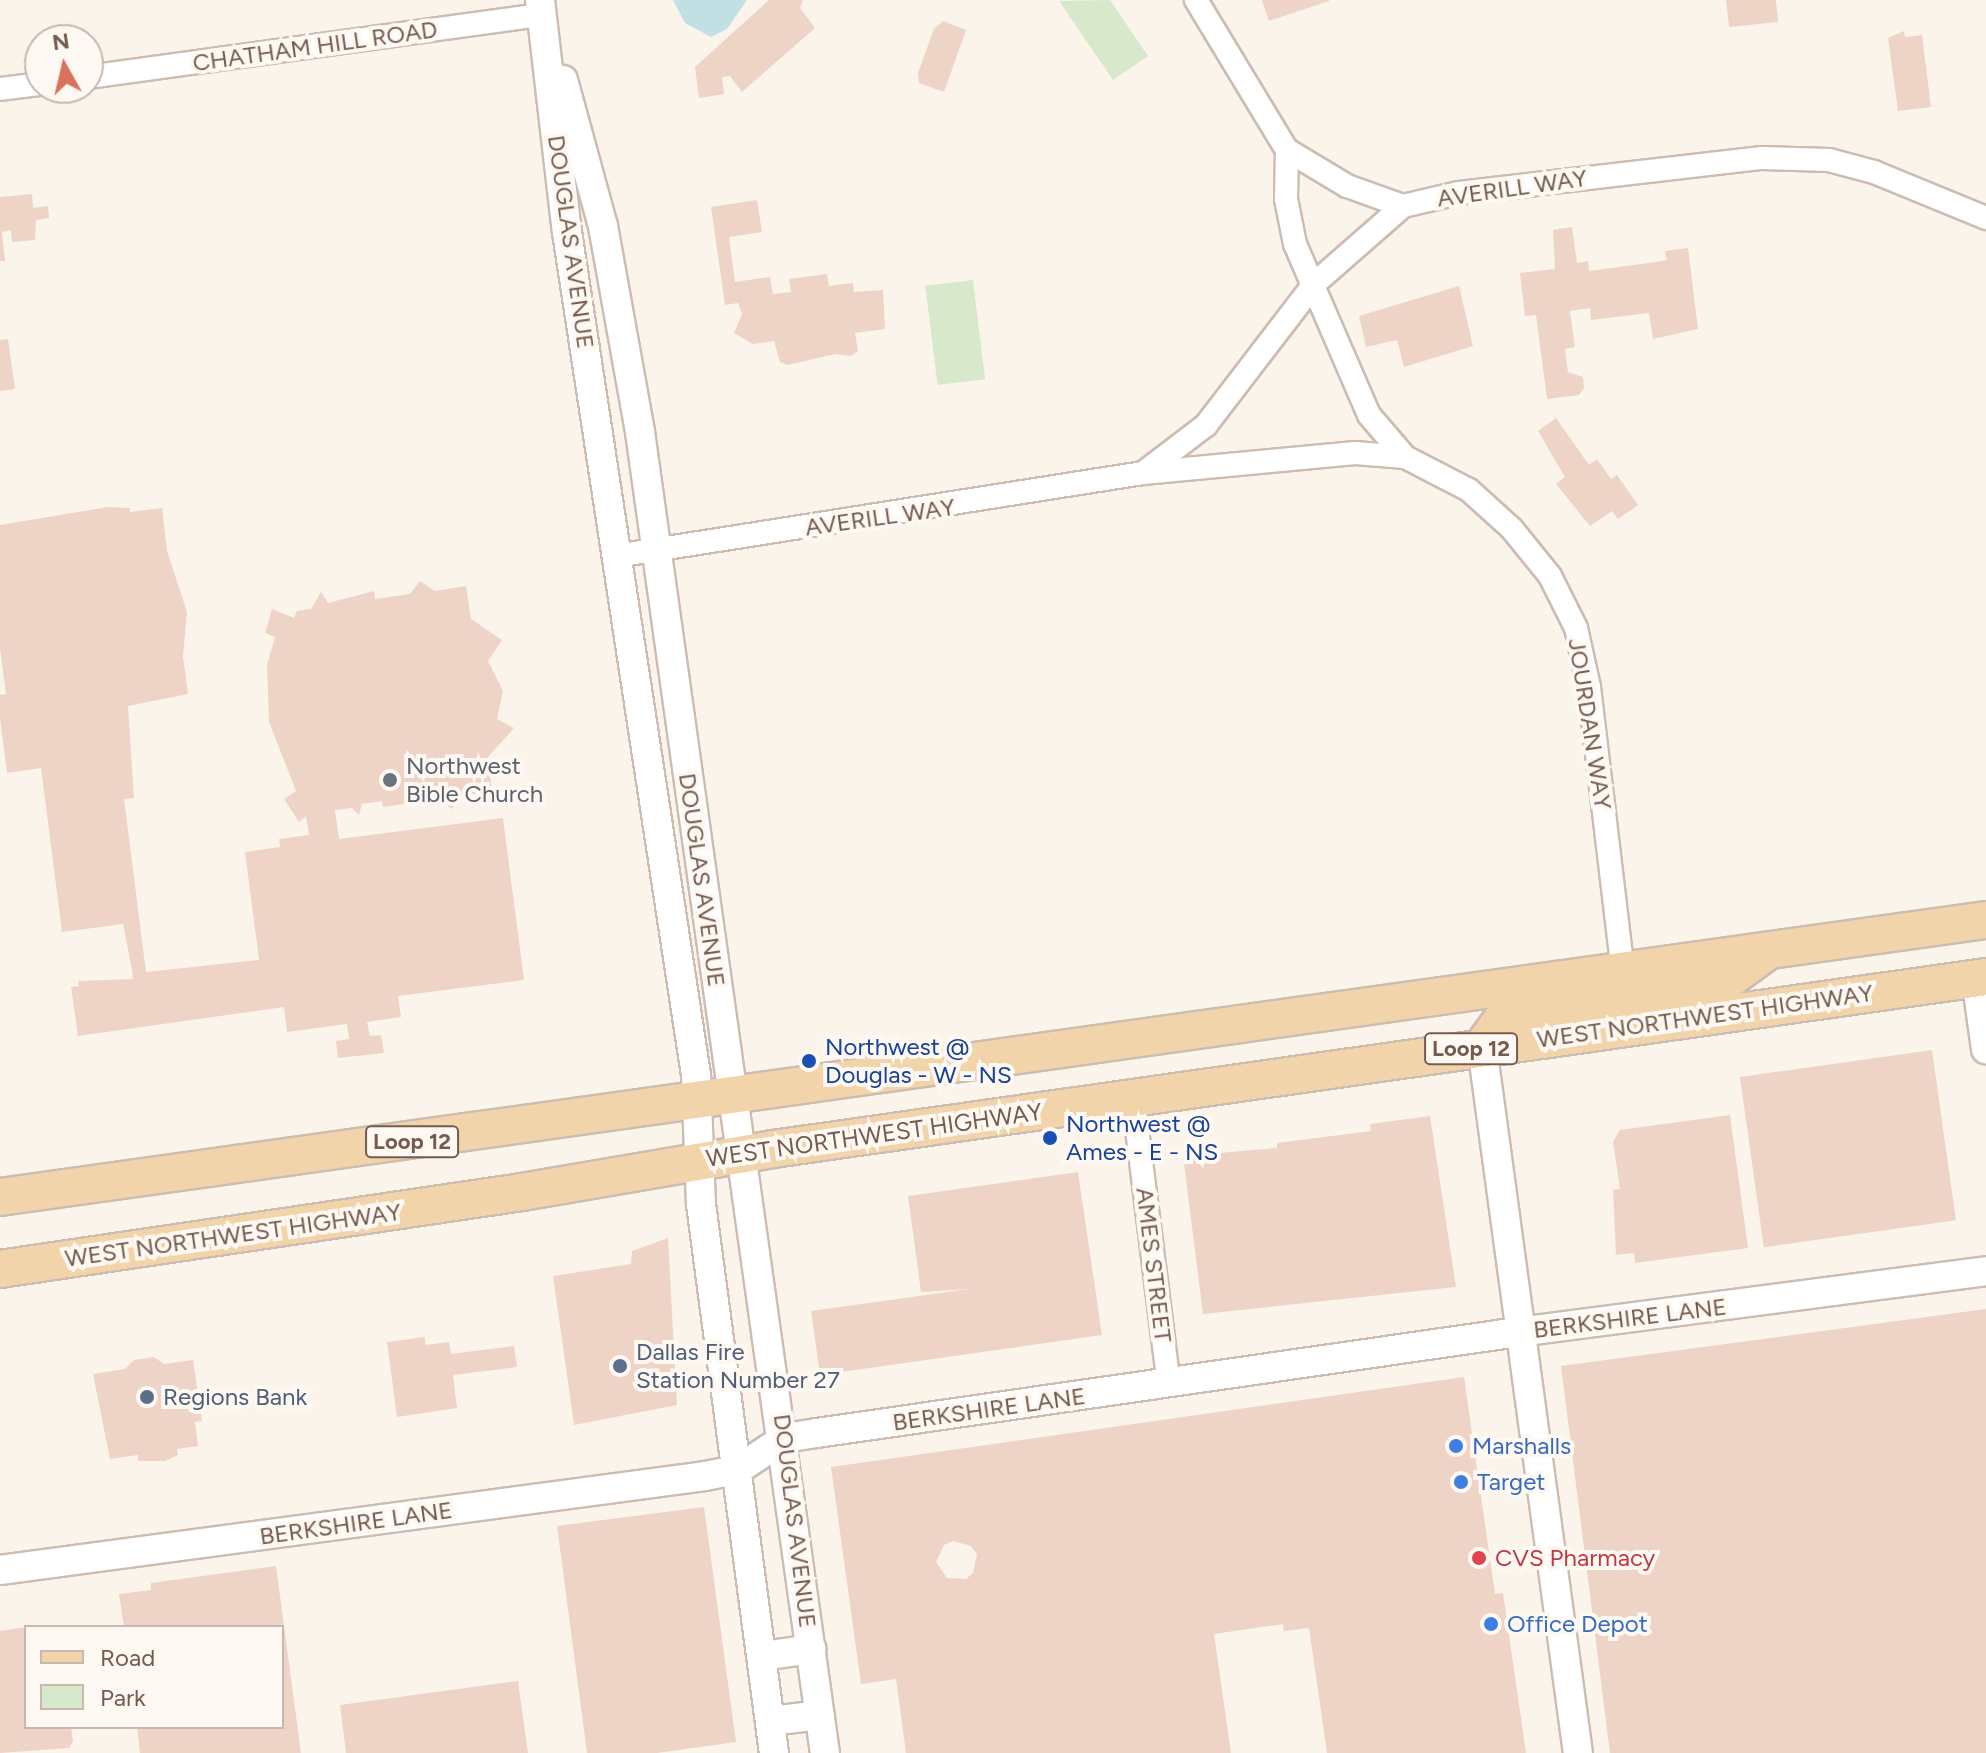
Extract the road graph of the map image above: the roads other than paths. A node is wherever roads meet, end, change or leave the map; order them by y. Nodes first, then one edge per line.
1 (1196, 0) edge
2 (542, 7) edge
3 (104, 75) edge
4 (24, 86) edge
5 (0, 89) edge
6 (1287, 150) junction
7 (1403, 206) junction
8 (1986, 218) edge
9 (1314, 284) junction
10 (617, 306) junction
11 (580, 312) junction
12 (1405, 457) junction
13 (1143, 473) junction
14 (654, 550) junction
15 (616, 556) junction
16 (1986, 920) edge
17 (1769, 950) junction
18 (1623, 971) junction
19 (1981, 978) edge
20 (1482, 1047) junction
21 (1986, 1049) edge
22 (734, 1097) junction
23 (1133, 1097) junction
24 (697, 1102) junction
25 (580, 1119) junction
26 (744, 1154) junction
27 (700, 1161) junction
28 (587, 1178) junction
29 (0, 1197) edge
30 (0, 1269) edge
31 (1986, 1271) edge
32 (1518, 1332) junction
33 (1169, 1385) junction
34 (785, 1438) junction
35 (737, 1470) junction
36 (0, 1570) edge
37 (812, 1649) junction
38 (762, 1656) junction
39 (820, 1715) junction
40 (770, 1721) junction
41 (774, 1753) edge
42 (825, 1753) edge
43 (1578, 1753) edge

1 - 6 street
2 - 3 street, CHATHAM HILL ROAD
2 - 10 street, DOUGLAS AVENUE
2 - 11 street, DOUGLAS AVENUE
4 - 5 street
6 - 7 street
6 - 9 street, JOURDAN WAY
7 - 8 street, AVERILL WAY
7 - 9 street, AVERILL WAY
9 - 12 street, JOURDAN WAY
9 - 13 street, AVERILL WAY
10 - 11 street
10 - 14 street, DOUGLAS AVENUE
11 - 15 street, DOUGLAS AVENUE
12 - 13 street, AVERILL WAY
12 - 18 street, JOURDAN WAY
13 - 14 street, AVERILL WAY
14 - 15 street, AVERILL WAY
14 - 22 street, DOUGLAS AVENUE
15 - 24 street, DOUGLAS AVENUE
16 - 17 main road, Loop 12
17 - 18 main road, Loop 12
17 - 20 main road
18 - 22 main road, Loop 12
19 - 20 main road, WEST NORTHWEST HIGHWAY / Loop 12
19 - 21 street
20 - 23 main road, WEST NORTHWEST HIGHWAY / Loop 12
20 - 32 street
22 - 24 main road, Loop 12
22 - 26 street, DOUGLAS AVENUE
23 - 26 main road, WEST NORTHWEST HIGHWAY / Loop 12
23 - 33 street, AMES STREET
24 - 25 main road, Loop 12
24 - 27 street, DOUGLAS AVENUE
25 - 28 main road
25 - 29 main road, Loop 12
26 - 27 main road, WEST NORTHWEST HIGHWAY / Loop 12
26 - 34 street, DOUGLAS AVENUE
27 - 28 main road, WEST NORTHWEST HIGHWAY / Loop 12
27 - 35 street, DOUGLAS AVENUE
28 - 30 main road, WEST NORTHWEST HIGHWAY / Loop 12
31 - 32 street, BERKSHIRE LANE
32 - 33 street, BERKSHIRE LANE
32 - 43 street
33 - 34 street, BERKSHIRE LANE
34 - 35 street, BERKSHIRE LANE
34 - 37 street, DOUGLAS AVENUE
35 - 36 street, BERKSHIRE LANE
35 - 38 street, DOUGLAS AVENUE
37 - 38 street
37 - 39 street, DOUGLAS AVENUE
38 - 40 street, DOUGLAS AVENUE
39 - 40 street
39 - 42 street, DOUGLAS AVENUE
40 - 41 street, DOUGLAS AVENUE

